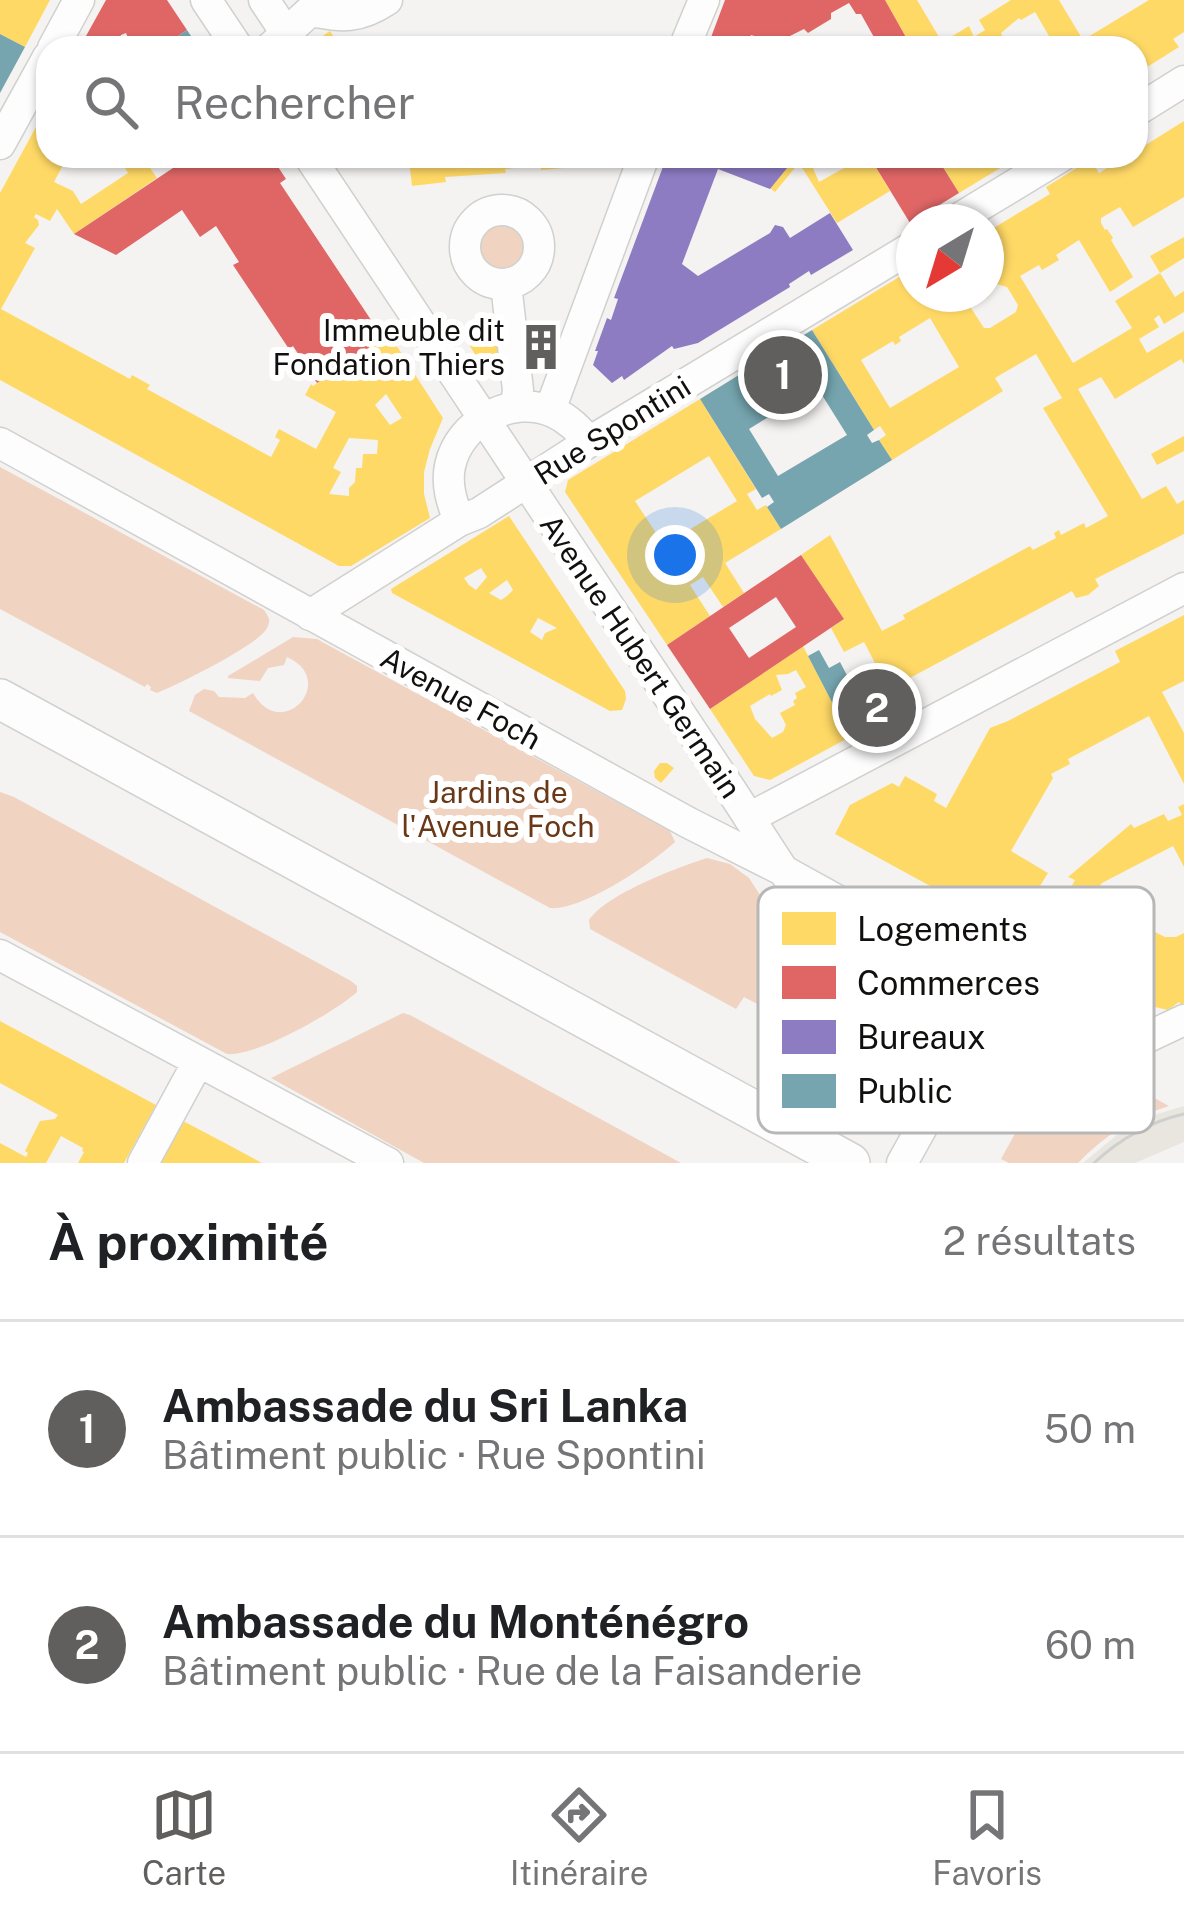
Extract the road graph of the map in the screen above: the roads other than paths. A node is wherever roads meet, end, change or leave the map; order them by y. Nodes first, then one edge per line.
1 (79, 0) edge
2 (206, 0) edge
3 (264, 0) edge
4 (388, 0) edge
5 (693, 4) edge
6 (316, 6) edge
7 (60, 36) edge
8 (230, 36) edge
9 (276, 36) edge
10 (283, 36) edge
11 (686, 36) edge
12 (36, 79) edge
13 (1184, 81) edge
14 (1148, 104) edge
15 (0, 145) edge
16 (317, 168) edge
17 (640, 168) edge
18 (1042, 168) edge
19 (983, 204) edge
20 (896, 257) edge
21 (506, 284) dead end
22 (516, 406) junction
23 (550, 410) junction
24 (483, 417) junction
25 (590, 442) junction
26 (0, 443) edge
27 (526, 482) junction
28 (459, 521) junction
29 (1184, 588) edge
30 (310, 614) junction
31 (0, 698) edge
32 (749, 818) junction
33 (784, 871) junction
34 (794, 887) edge
35 (813, 887) edge
36 (0, 955) edge
37 (1184, 1020) edge
38 (1154, 1034) edge
39 (198, 1062) junction
40 (758, 1113) edge
41 (795, 1133) edge
42 (919, 1133) edge
43 (143, 1163) edge
44 (388, 1163) edge
45 (850, 1163) edge
46 (902, 1163) edge

1 - 7 street
2 - 8 street
3 - 9 street
4 - 6 street
5 - 11 street
6 - 10 street
12 - 15 street
13 - 14 street
16 - 24 street, Avenue Hubert Germain
17 - 23 street
18 - 19 street
20 - 25 street, Rue Spontini
21 - 22 street
22 - 23 street
22 - 24 street
23 - 25 street
24 - 27 street, Avenue Hubert Germain
24 - 28 street
25 - 27 street, Rue Spontini
26 - 30 street, Avenue Foch
27 - 28 street, Rue Spontini
27 - 32 street, Avenue Hubert Germain
28 - 30 street, Rue Spontini
29 - 32 street
30 - 33 street, Avenue Foch
31 - 40 main road
32 - 33 street, Avenue Hubert Germain
33 - 34 street, Avenue Hubert Germain
33 - 35 street, Avenue Foch
36 - 39 street
37 - 38 street, Avenue Foch
39 - 43 street
39 - 44 street
41 - 45 main road
42 - 46 street, Avenue Hubert Germain

